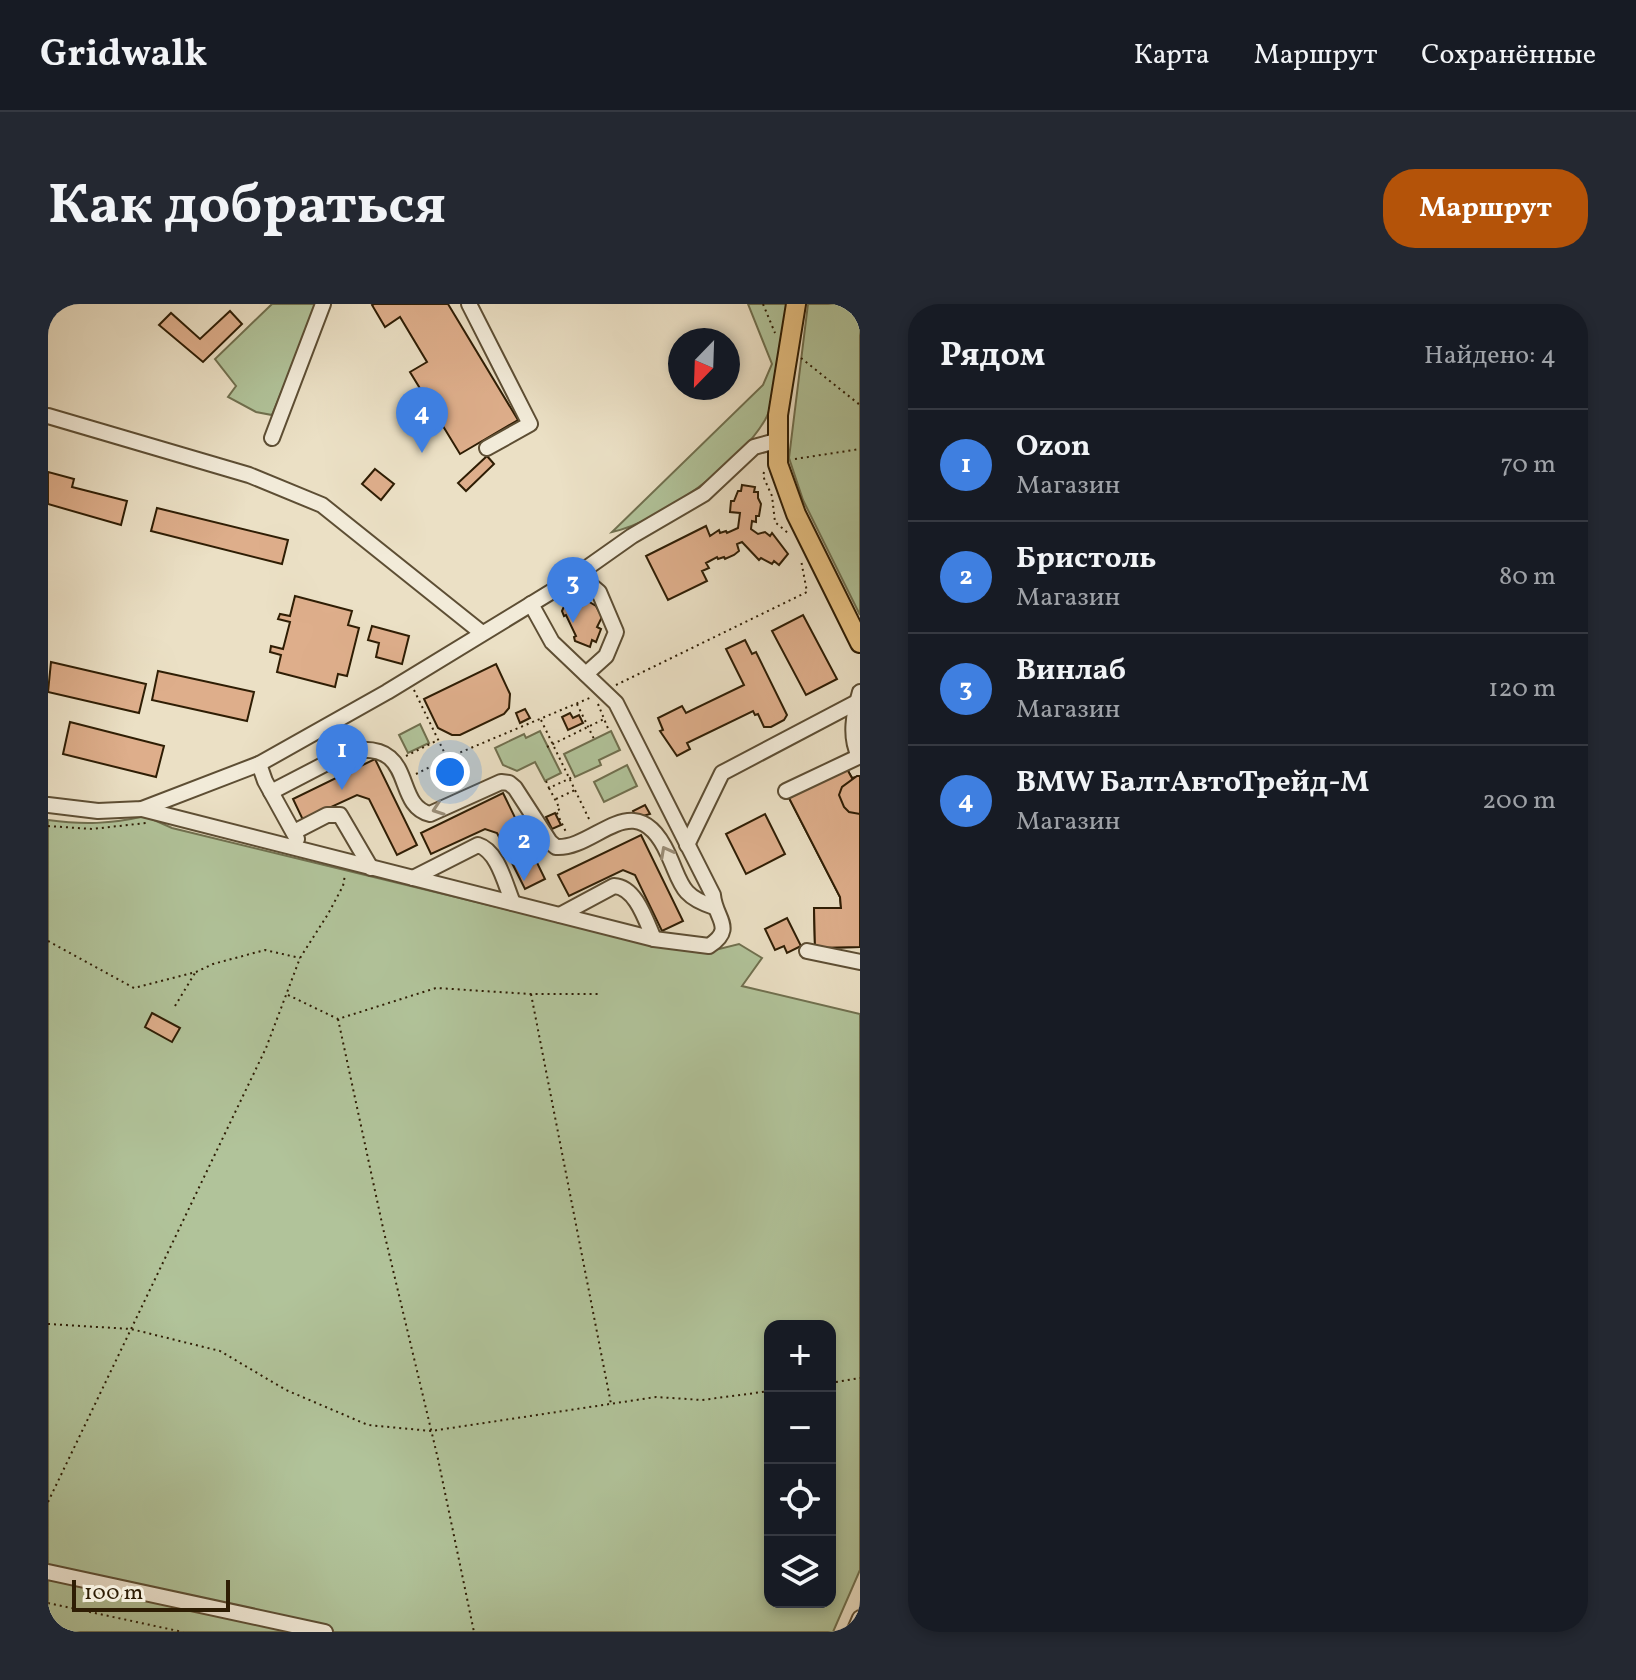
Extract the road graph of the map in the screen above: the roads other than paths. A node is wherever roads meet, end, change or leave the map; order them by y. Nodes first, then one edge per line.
1 (323, 304) edge
2 (469, 304) edge
3 (797, 309) edge
4 (48, 416) edge
5 (272, 438) dead end
6 (776, 441) junction
7 (487, 448) dead end
8 (579, 575) junction
9 (531, 604) junction
10 (482, 633) junction
11 (860, 645) edge
12 (586, 674) junction
13 (859, 697) edge
14 (859, 756) edge
15 (259, 764) junction
16 (786, 791) dead end
17 (271, 792) junction
18 (48, 805) edge
19 (142, 809) junction
20 (294, 832) junction
21 (687, 845) junction
22 (301, 850) junction
23 (371, 868) junction
24 (413, 878) junction
25 (513, 903) junction
26 (714, 907) junction
27 (560, 915) junction
28 (654, 939) junction
29 (807, 951) dead end
30 (860, 962) edge
31 (48, 1572) edge
32 (860, 1618) edge
33 (325, 1632) edge
34 (854, 1632) edge

1 - 5 street
2 - 7 street
3 - 6 main road
4 - 10 street
6 - 8 street
6 - 11 main road
8 - 9 street
8 - 12 street
9 - 10 street
9 - 12 street
10 - 15 street
12 - 21 street
13 - 14 street
13 - 21 street
14 - 16 street
15 - 17 street
15 - 19 street
17 - 20 street
26 -> 17 street
18 - 19 street
19 - 22 street
20 - 22 street
20 - 23 street
21 - 26 street
22 - 23 street
23 - 24 street
24 - 25 street
24 - 25 street
25 - 27 street
26 - 28 street
27 - 28 street
27 - 28 street
29 - 30 street
31 - 33 street
32 - 34 street

